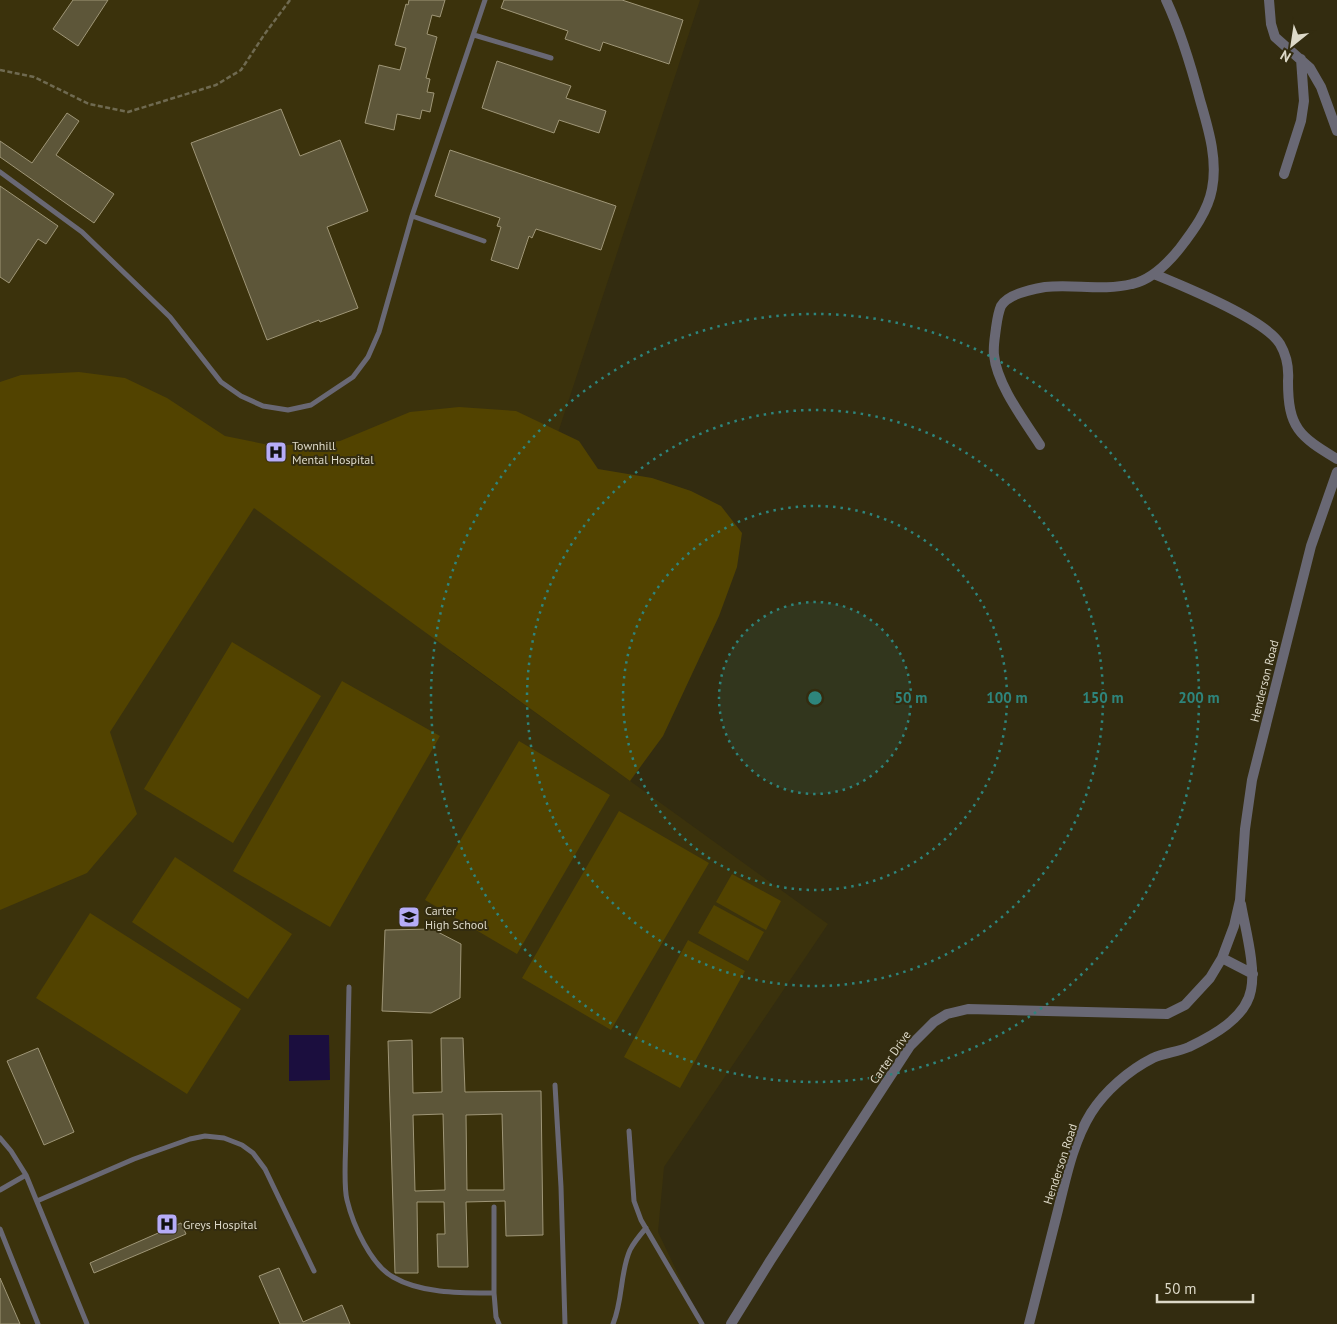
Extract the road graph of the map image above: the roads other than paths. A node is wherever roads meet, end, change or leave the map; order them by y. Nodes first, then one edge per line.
1 (485, 0) edge
2 (1166, 0) edge
3 (1269, 0) edge
4 (474, 35) junction
5 (551, 58) dead end
6 (1301, 59) junction
7 (1337, 131) edge
8 (0, 172) edge
9 (1284, 174) dead end
10 (412, 216) junction
11 (484, 241) dead end
12 (1154, 274) junction
13 (1040, 445) dead end
14 (1337, 459) edge
15 (1337, 472) edge
16 (1240, 900) junction
17 (1222, 958) junction
18 (1252, 974) junction
19 (349, 987) dead end
20 (556, 1085) dead end
21 (629, 1131) dead end
22 (0, 1138) edge
23 (26, 1175) junction
24 (0, 1190) edge
25 (37, 1201) junction
26 (494, 1207) dead end
27 (646, 1228) junction
28 (0, 1229) edge
29 (314, 1271) dead end
30 (494, 1293) junction
31 (38, 1324) edge
32 (87, 1324) edge
33 (499, 1324) edge
34 (565, 1324) edge
35 (613, 1324) edge
36 (702, 1324) edge
37 (731, 1324) edge
38 (1029, 1324) edge

1 - 4 lane
2 - 12 street
3 - 6 street
4 - 5 lane
4 - 10 lane
6 - 7 street
6 - 9 street
8 - 10 lane
10 - 11 lane
12 - 13 street
12 - 14 street
15 - 16 street, Henderson Road
16 - 17 street, Henderson Road
16 - 18 street, Henderson Road
17 - 18 street
17 - 37 street, Carter Drive
18 - 38 street, Henderson Road
19 - 30 lane
20 - 34 lane
21 - 27 lane
22 - 23 lane
23 - 24 lane
23 - 25 lane
25 - 29 lane
25 - 32 lane
26 - 30 lane
27 - 35 lane
27 - 36 lane
28 - 31 lane
30 - 33 lane

